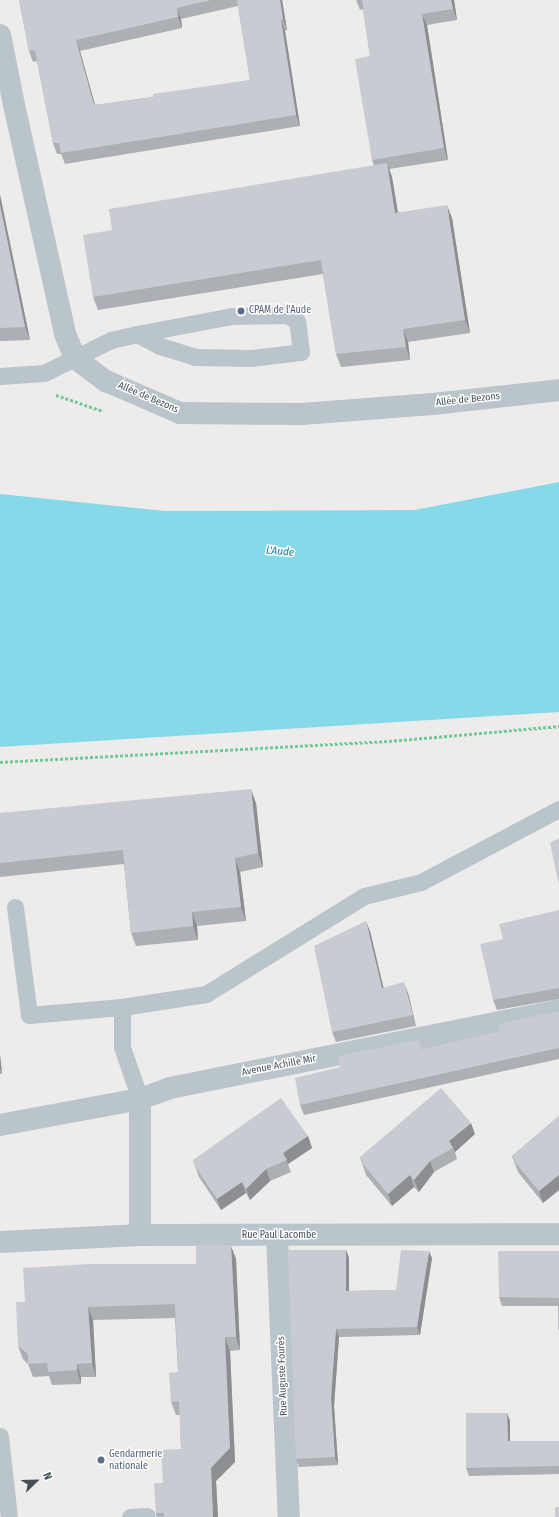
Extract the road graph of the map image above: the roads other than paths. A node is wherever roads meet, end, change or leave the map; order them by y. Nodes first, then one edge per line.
1 (0, 35) edge
2 (137, 334) junction
3 (75, 358) junction
4 (0, 376) edge
5 (559, 390) edge
6 (559, 809) edge
7 (15, 907) dead end
8 (122, 1007) junction
9 (559, 1010) edge
10 (140, 1099) junction
11 (0, 1125) edge
12 (559, 1234) edge
13 (140, 1235) junction
14 (277, 1236) junction
15 (0, 1242) edge
16 (0, 1436) edge
17 (8, 1517) edge
18 (289, 1517) edge

1 - 3 street
2 - 2 lane
2 - 3 lane
3 - 4 lane
3 - 5 street, Allée de Bezons
6 - 8 lane
7 - 8 lane
8 - 10 lane
9 - 10 street, Avenue Achille Mir
10 - 11 street, Avenue Achille Mir
10 - 13 street
12 - 14 street, Rue Paul Lacombe
13 - 14 street, Rue Paul Lacombe
13 - 15 street, Rue Paul Lacombe
14 - 18 street, Rue Auguste Fourès
16 - 17 lane

